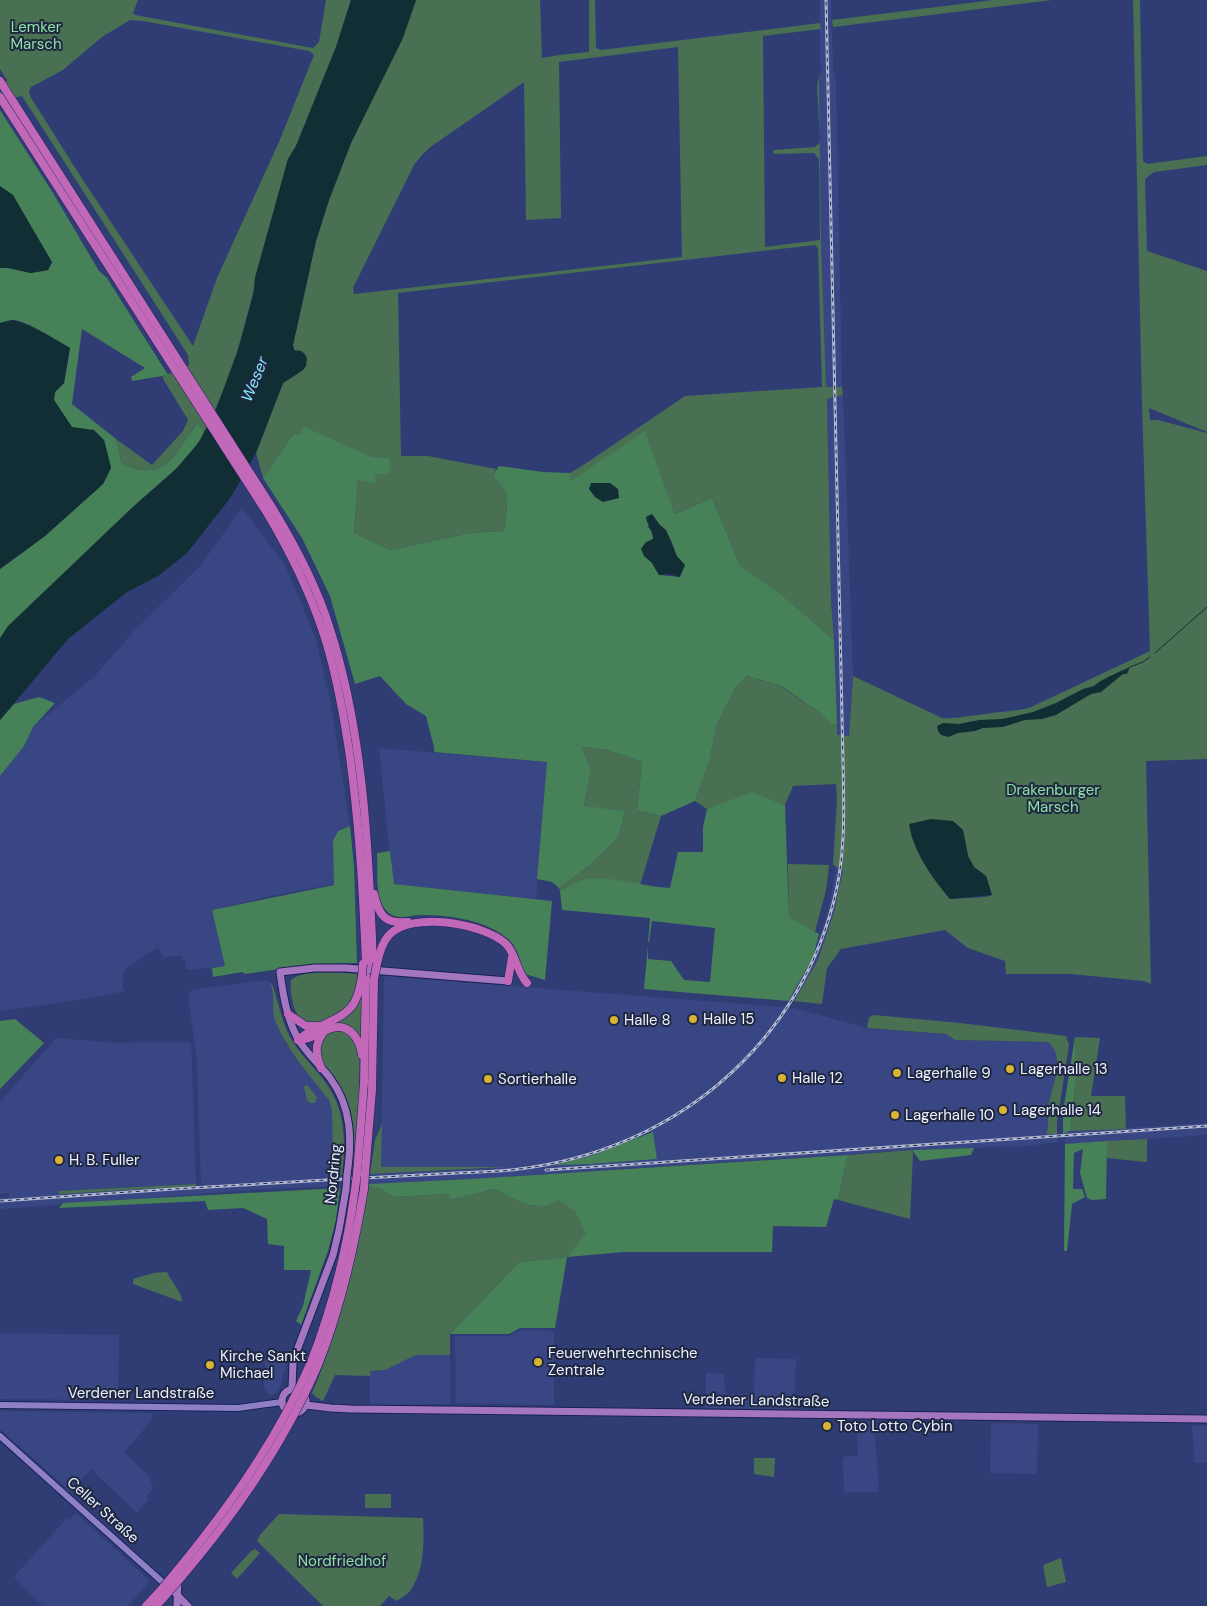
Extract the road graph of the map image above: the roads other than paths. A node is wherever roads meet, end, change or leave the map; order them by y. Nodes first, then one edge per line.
1 (0, 81) edge
2 (4, 97) edge
3 (176, 365) junction
4 (369, 891) junction
5 (417, 923) junction
6 (512, 955) junction
7 (370, 964) junction
8 (367, 977) junction
9 (508, 981) joint
10 (527, 983) dead end
11 (288, 1014) junction
12 (323, 1028) junction
13 (298, 1040) junction
14 (321, 1068) junction
15 (364, 1082) junction
16 (361, 1174) junction
17 (292, 1389) junction
18 (282, 1402) junction
19 (306, 1404) junction
20 (0, 1405) edge
21 (291, 1414) junction
22 (1207, 1419) edge
23 (0, 1436) edge
24 (163, 1593) junction
25 (178, 1596) junction
26 (146, 1606) edge
27 (156, 1606) edge
28 (177, 1606) edge
29 (188, 1606) edge

1 - 2 highway
2 - 3 highway
3 - 4 highway
3 - 4 highway
4 - 5 highway
4 - 7 highway
4 - 7 highway
5 - 6 highway
5 - 7 highway
6 - 9 highway
6 - 10 highway
7 - 8 highway, bridge
7 - 8 highway, bridge
8 - 12 highway
8 - 15 highway
8 - 16 highway
9 - 11 main road, Nordring
11 - 12 highway
11 - 13 main road, Nordring
12 - 13 highway
12 - 14 highway
12 - 15 highway
13 - 14 main road, Nordring
14 - 17 main road, Nordring, bridge
15 - 16 highway
16 - 24 highway, bridge
17 - 18 main road
17 - 19 main road
18 - 20 main road, Verdener Landstraße
18 - 21 main road
19 - 21 main road
19 - 22 main road, Verdener Landstraße
21 - 25 main road
23 - 25 main road, Celler Straße
24 - 26 highway
24 - 27 highway
25 - 28 main road
25 - 29 main road, Celler Straße

